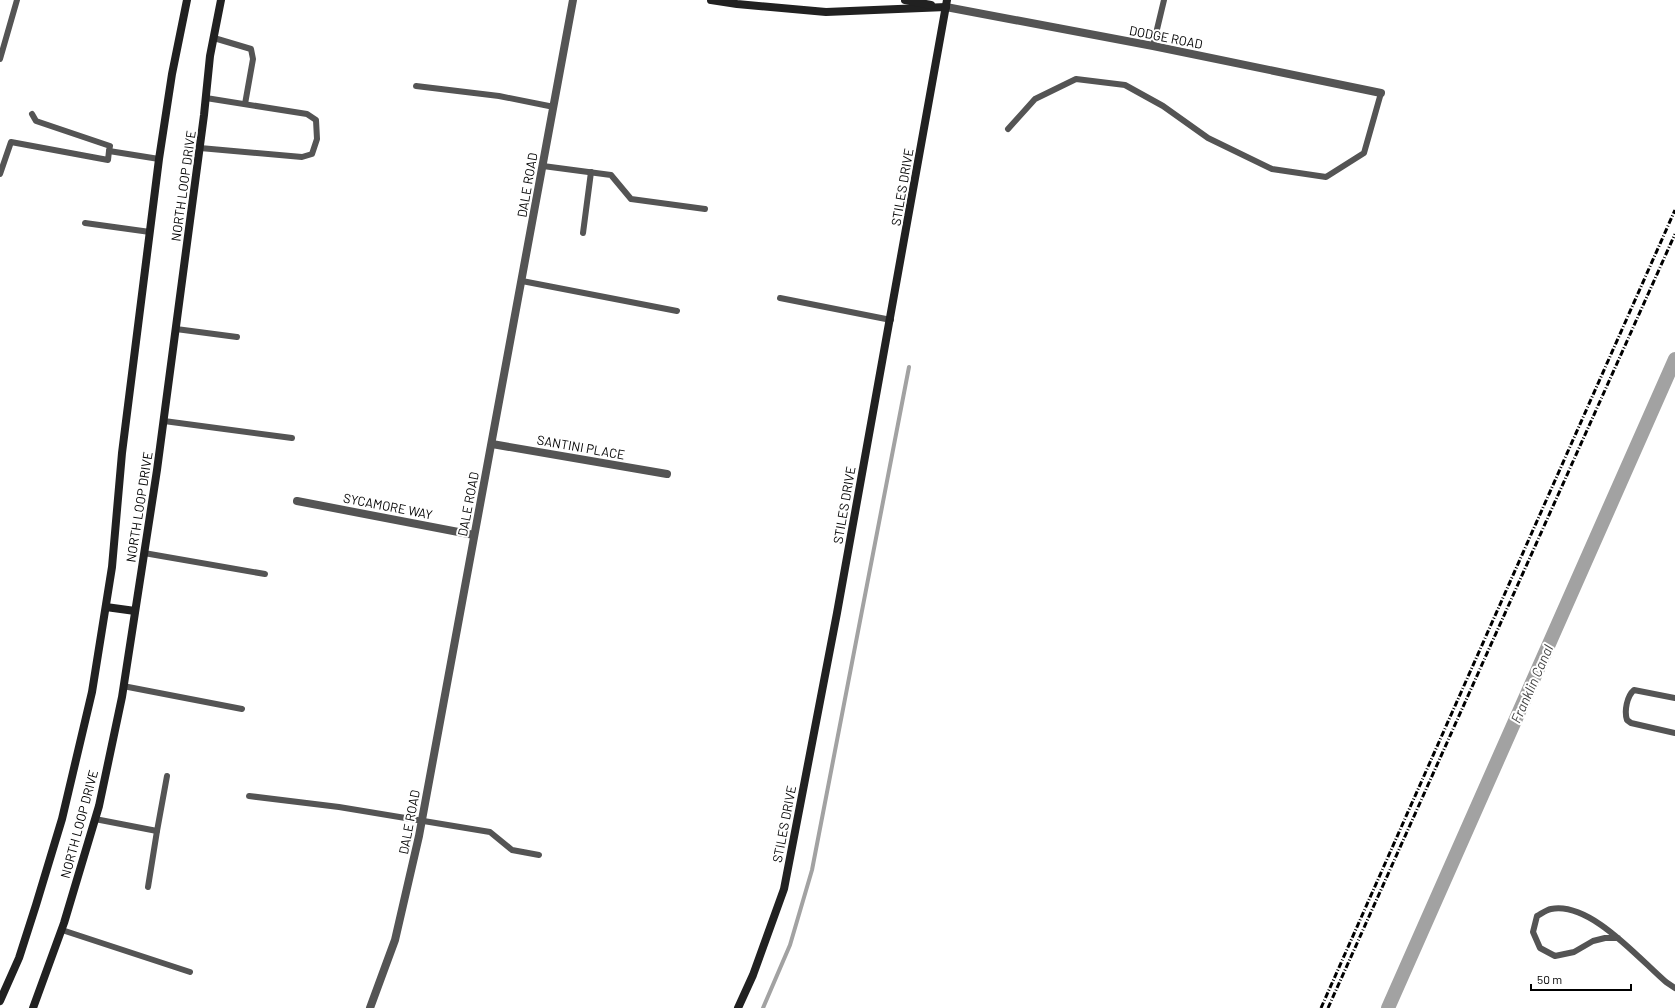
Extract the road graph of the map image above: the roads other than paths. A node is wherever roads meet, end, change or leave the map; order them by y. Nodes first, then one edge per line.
1 (17, 0) edge
2 (225, 0) edge
3 (573, 0) edge
4 (711, 0) edge
5 (905, 0) edge
6 (1164, 0) edge
7 (186, 2) edge
8 (220, 4) edge
9 (947, 4) edge
10 (214, 38) junction
11 (1154, 46) junction
12 (0, 59) edge
13 (416, 86) dead end
14 (1381, 93) joint
15 (206, 98) junction
16 (245, 104) junction
17 (554, 107) junction
18 (32, 114) dead end
19 (1008, 129) dead end
20 (200, 148) junction
21 (109, 151) junction
22 (159, 159) junction
23 (543, 166) junction
24 (591, 172) junction
25 (0, 174) edge
26 (705, 209) dead end
27 (85, 223) dead end
28 (150, 232) junction
29 (582, 233) dead end
30 (522, 281) junction
31 (780, 298) dead end
32 (677, 311) dead end
33 (890, 320) junction
34 (176, 329) junction
35 (237, 337) dead end
36 (164, 420) junction
37 (292, 438) dead end
38 (492, 444) junction
39 (667, 474) dead end
40 (297, 501) dead end
41 (474, 535) junction
42 (144, 553) junction
43 (265, 574) dead end
44 (106, 607) junction
45 (135, 611) junction
46 (123, 686) junction
47 (1675, 698) edge
48 (242, 709) dead end
49 (1675, 733) edge
50 (167, 776) dead end
51 (249, 796) dead end
52 (95, 819) junction
53 (422, 820) junction
54 (157, 831) junction
55 (540, 855) dead end
56 (148, 887) dead end
57 (62, 930) junction
58 (1618, 938) junction
59 (190, 972) dead end
60 (1675, 988) edge
61 (0, 1001) edge
62 (33, 1008) edge
63 (370, 1008) edge
64 (738, 1008) edge

1 - 12 lane
2 - 8 main road
3 - 17 street, DALE ROAD
4 - 9 main road, DODGE ROAD
5 - 9 main road, DODGE ROAD
6 - 11 lane
7 - 22 main road, NORTH LOOP DRIVE
8 - 10 main road, NORTH LOOP DRIVE
9 - 11 street, DODGE ROAD
9 - 33 main road, STILES DRIVE
10 - 15 main road, NORTH LOOP DRIVE
10 - 16 lane
11 - 14 street, DODGE ROAD
13 - 17 lane
14 - 19 lane
15 - 16 lane
15 - 20 main road, NORTH LOOP DRIVE
16 - 20 lane
17 - 23 street, DALE ROAD
18 - 21 lane
20 - 34 main road, NORTH LOOP DRIVE
21 - 22 lane
21 - 25 lane
22 - 28 main road, NORTH LOOP DRIVE
23 - 24 lane
23 - 30 street, DALE ROAD
24 - 26 lane
24 - 29 lane
27 - 28 lane
28 - 44 main road, NORTH LOOP DRIVE
30 - 32 lane
30 - 38 street, DALE ROAD
31 - 33 lane
33 - 64 main road, STILES DRIVE
34 - 35 lane
34 - 36 main road, NORTH LOOP DRIVE
36 - 37 lane
36 - 42 main road, NORTH LOOP DRIVE
38 - 39 street, SANTINI PLACE
38 - 41 street, DALE ROAD
40 - 41 street, SYCAMORE WAY
41 - 53 street, DALE ROAD
42 - 43 lane
42 - 45 main road, NORTH LOOP DRIVE
44 - 45 main road
44 - 61 main road, NORTH LOOP DRIVE
45 - 46 main road, NORTH LOOP DRIVE
46 - 48 lane
46 - 52 main road, NORTH LOOP DRIVE
47 - 49 lane
50 - 54 lane
51 - 53 lane
52 - 54 lane
52 - 57 main road, NORTH LOOP DRIVE
53 - 55 lane
53 - 63 street, DALE ROAD
54 - 56 lane
57 - 59 lane
57 - 62 main road, NORTH LOOP DRIVE
58 - 58 lane
58 - 60 lane

